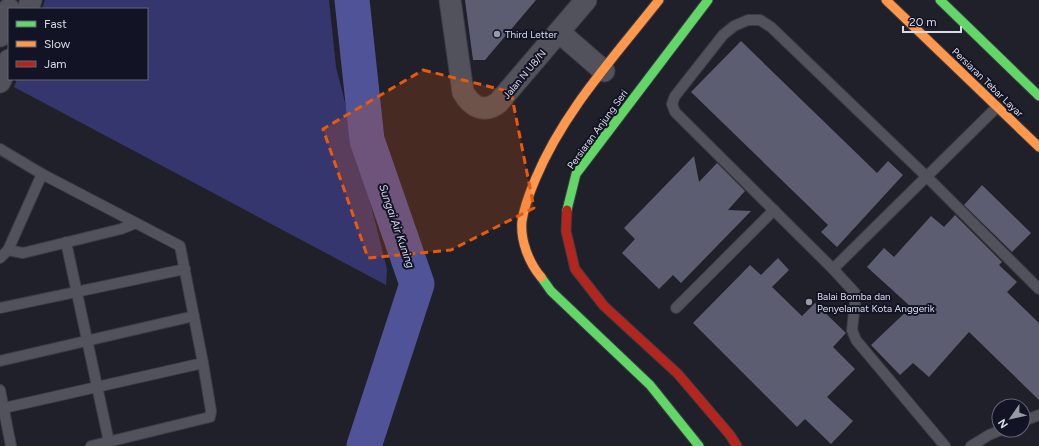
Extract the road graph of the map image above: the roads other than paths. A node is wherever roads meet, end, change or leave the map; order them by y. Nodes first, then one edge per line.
1 (450, 0) edge
2 (659, 0) edge
3 (708, 0) edge
4 (886, 0) edge
5 (940, 0) edge
6 (577, 4) edge
7 (8, 12) edge
8 (559, 32) junction
9 (0, 36) edge
10 (8, 62) edge
11 (604, 70) junction
12 (0, 82) edge
13 (1039, 96) edge
14 (997, 107) junction
15 (1039, 147) edge
16 (0, 149) edge
17 (42, 174) junction
18 (927, 177) junction
19 (774, 210) junction
20 (136, 223) junction
21 (66, 242) junction
22 (8, 250) junction
23 (0, 258) edge
24 (185, 269) junction
25 (833, 269) junction
26 (1039, 289) edge
27 (77, 291) junction
28 (0, 308) edge
29 (676, 308) dead end
30 (194, 316) junction
31 (87, 341) junction
32 (0, 361) edge
33 (203, 363) junction
34 (96, 387) junction
35 (0, 390) edge
36 (4, 408) junction
37 (991, 434) edge
38 (109, 442) junction
39 (11, 446) edge
40 (91, 446) edge
41 (699, 446) edge
42 (737, 446) edge
43 (945, 446) edge
44 (971, 446) edge

1 - 8 street, Jalan N U8/N
2 - 11 street
3 - 42 street, Persiaran Anjung Seri
4 - 14 street, Persiaran Tebar Layar
5 - 13 street
6 - 8 street, Jalan N U8/N
7 - 9 street
8 - 11 street
10 - 12 street
11 - 41 street
14 - 15 street, Persiaran Tebar Layar
14 - 18 lane
16 - 17 lane
17 - 20 lane
17 - 22 lane
18 - 19 lane
18 - 25 lane
18 - 26 lane
19 - 25 lane
19 - 29 lane
20 - 21 lane
20 - 24 lane
21 - 22 lane
21 - 27 lane
22 - 23 lane
24 - 27 lane
24 - 30 lane
25 - 43 lane
27 - 28 lane
27 - 31 lane
30 - 31 lane
30 - 33 lane
31 - 32 lane
31 - 34 lane
33 - 34 lane
33 - 38 lane
34 - 36 lane
34 - 38 lane
35 - 36 lane
36 - 39 lane
37 - 44 lane
38 - 40 lane

